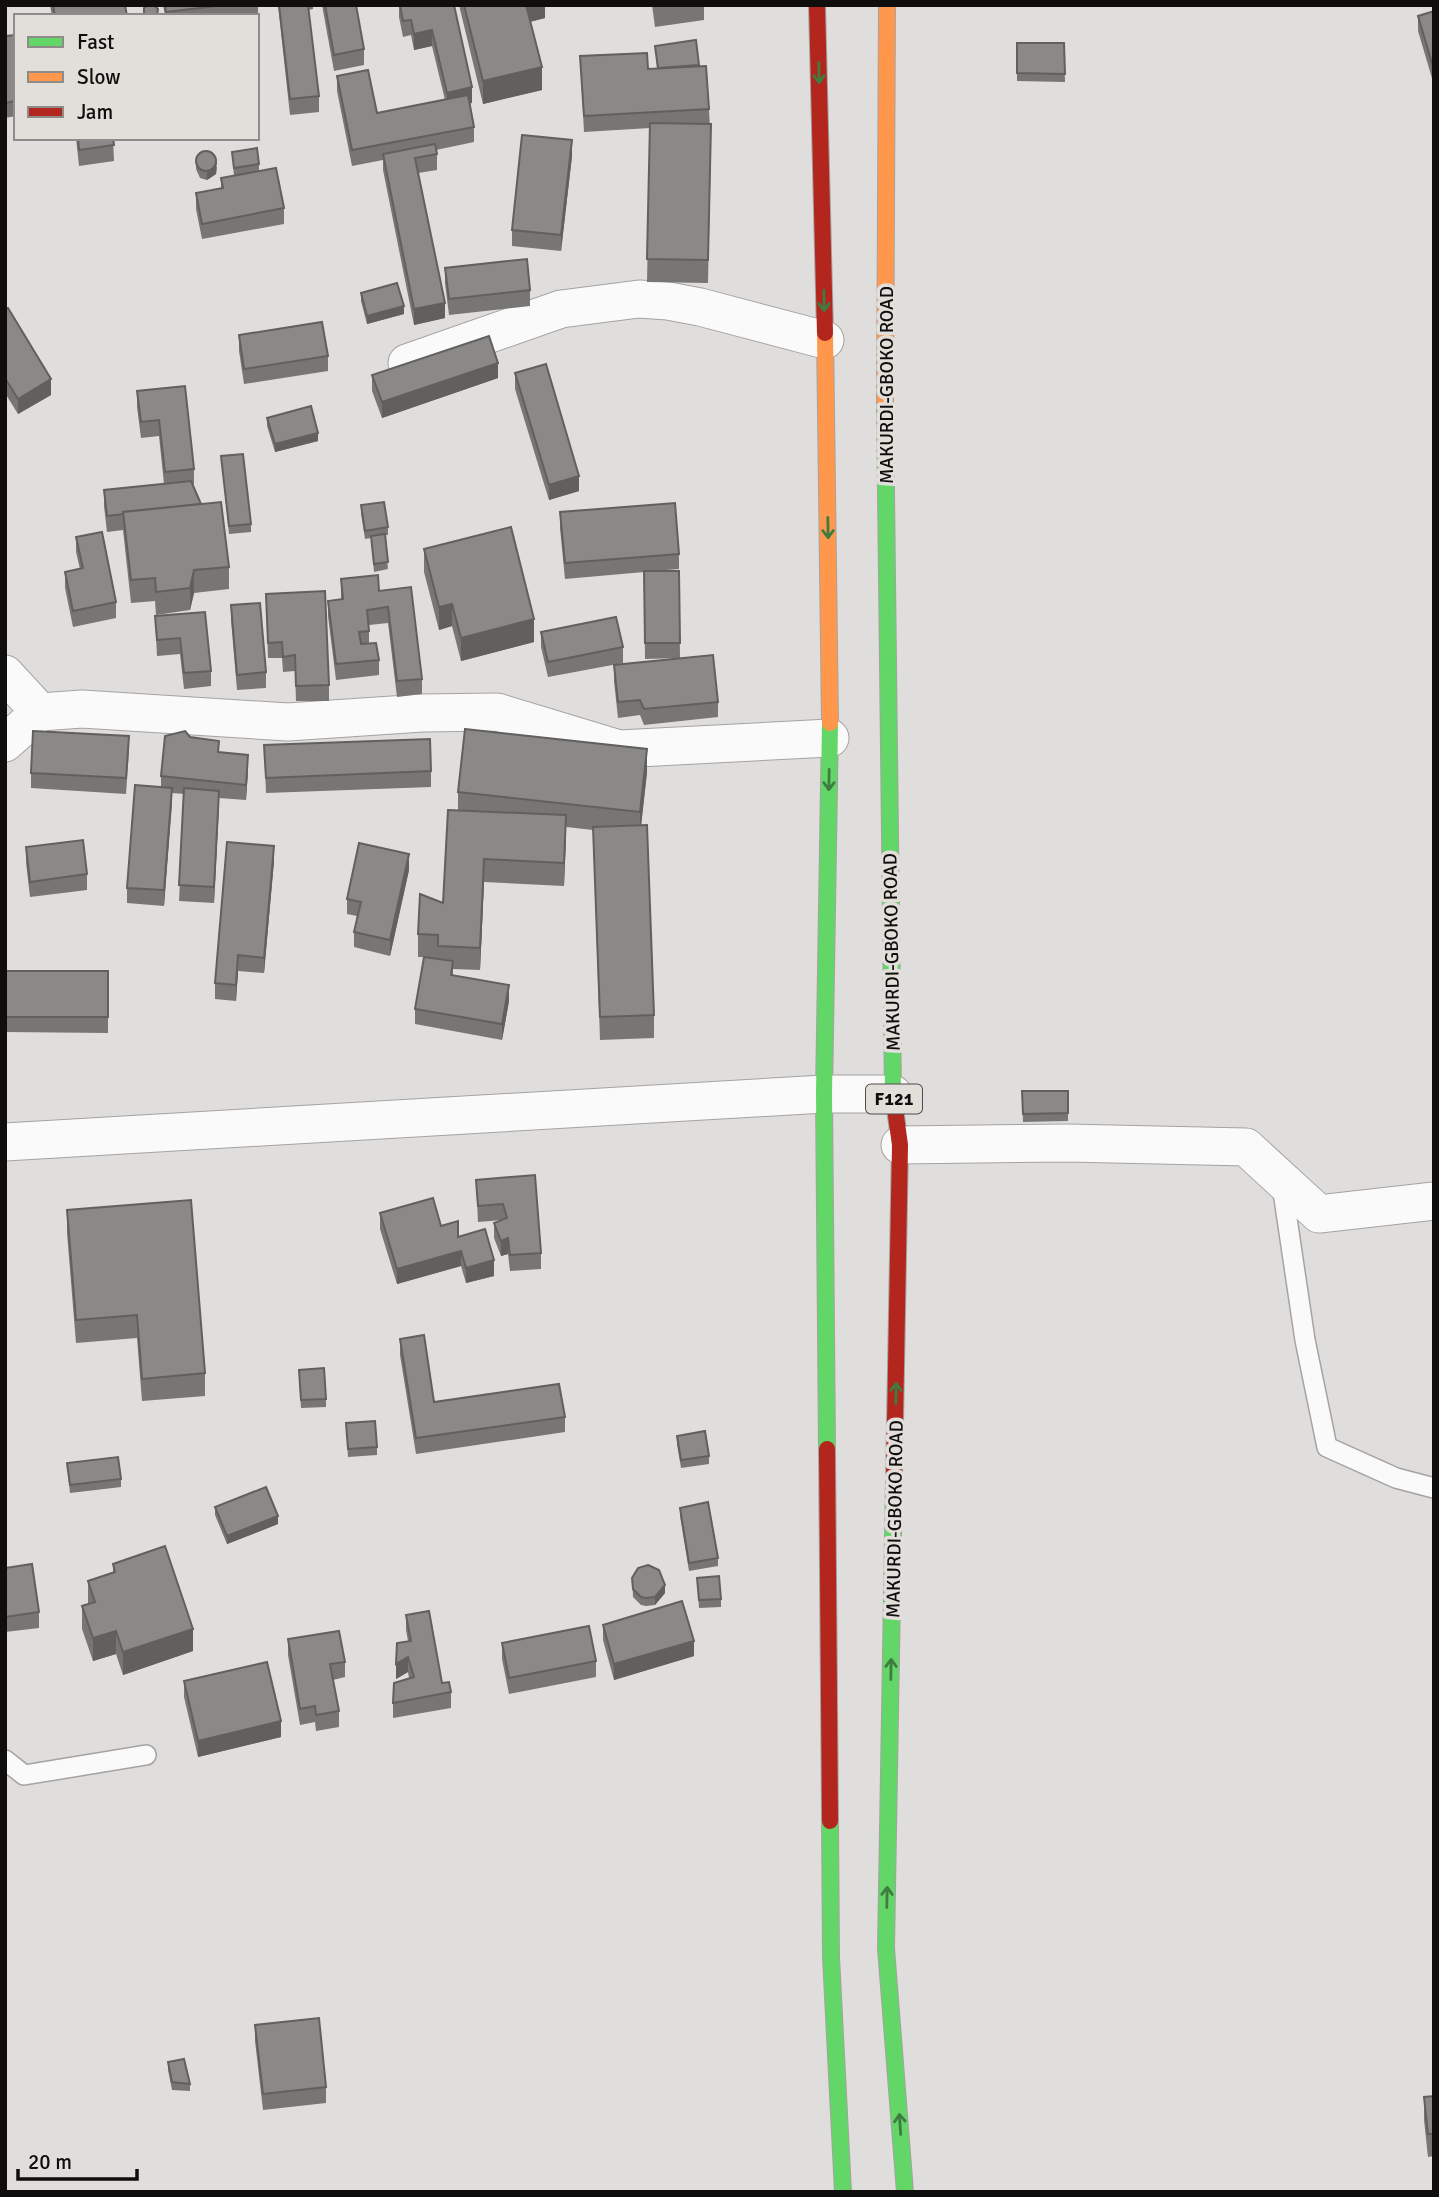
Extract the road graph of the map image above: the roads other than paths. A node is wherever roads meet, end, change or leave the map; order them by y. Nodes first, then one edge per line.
1 (817, 5) edge
2 (887, 5) edge
3 (804, 24) dead end
4 (819, 43) junction
5 (825, 340) junction
6 (407, 363) edge
7 (5, 674) edge
8 (40, 712) junction
9 (830, 737) junction
10 (5, 743) edge
11 (824, 1094) junction
12 (893, 1094) junction
13 (5, 1142) edge
14 (900, 1145) junction
15 (1282, 1180) junction
16 (1434, 1201) edge
17 (1434, 1488) edge
18 (146, 1755) dead end
19 (5, 1760) edge
20 (843, 2192) edge
21 (905, 2192) edge

1 - 4 main road
2 - 12 main road, MAKURDI-GBOKO ROAD / F121
3 - 4 main road
4 -> 5 main road
5 - 6 street
5 -> 9 main road
7 - 8 street
8 - 9 street
8 - 10 street
9 -> 11 main road
11 - 12 street
11 - 13 street
11 - 20 main road
12 - 14 main road, MAKURDI-GBOKO ROAD / F121
14 - 15 street
21 -> 14 main road, MAKURDI-GBOKO ROAD / F121
15 - 16 street
15 - 17 lane
18 - 19 lane

